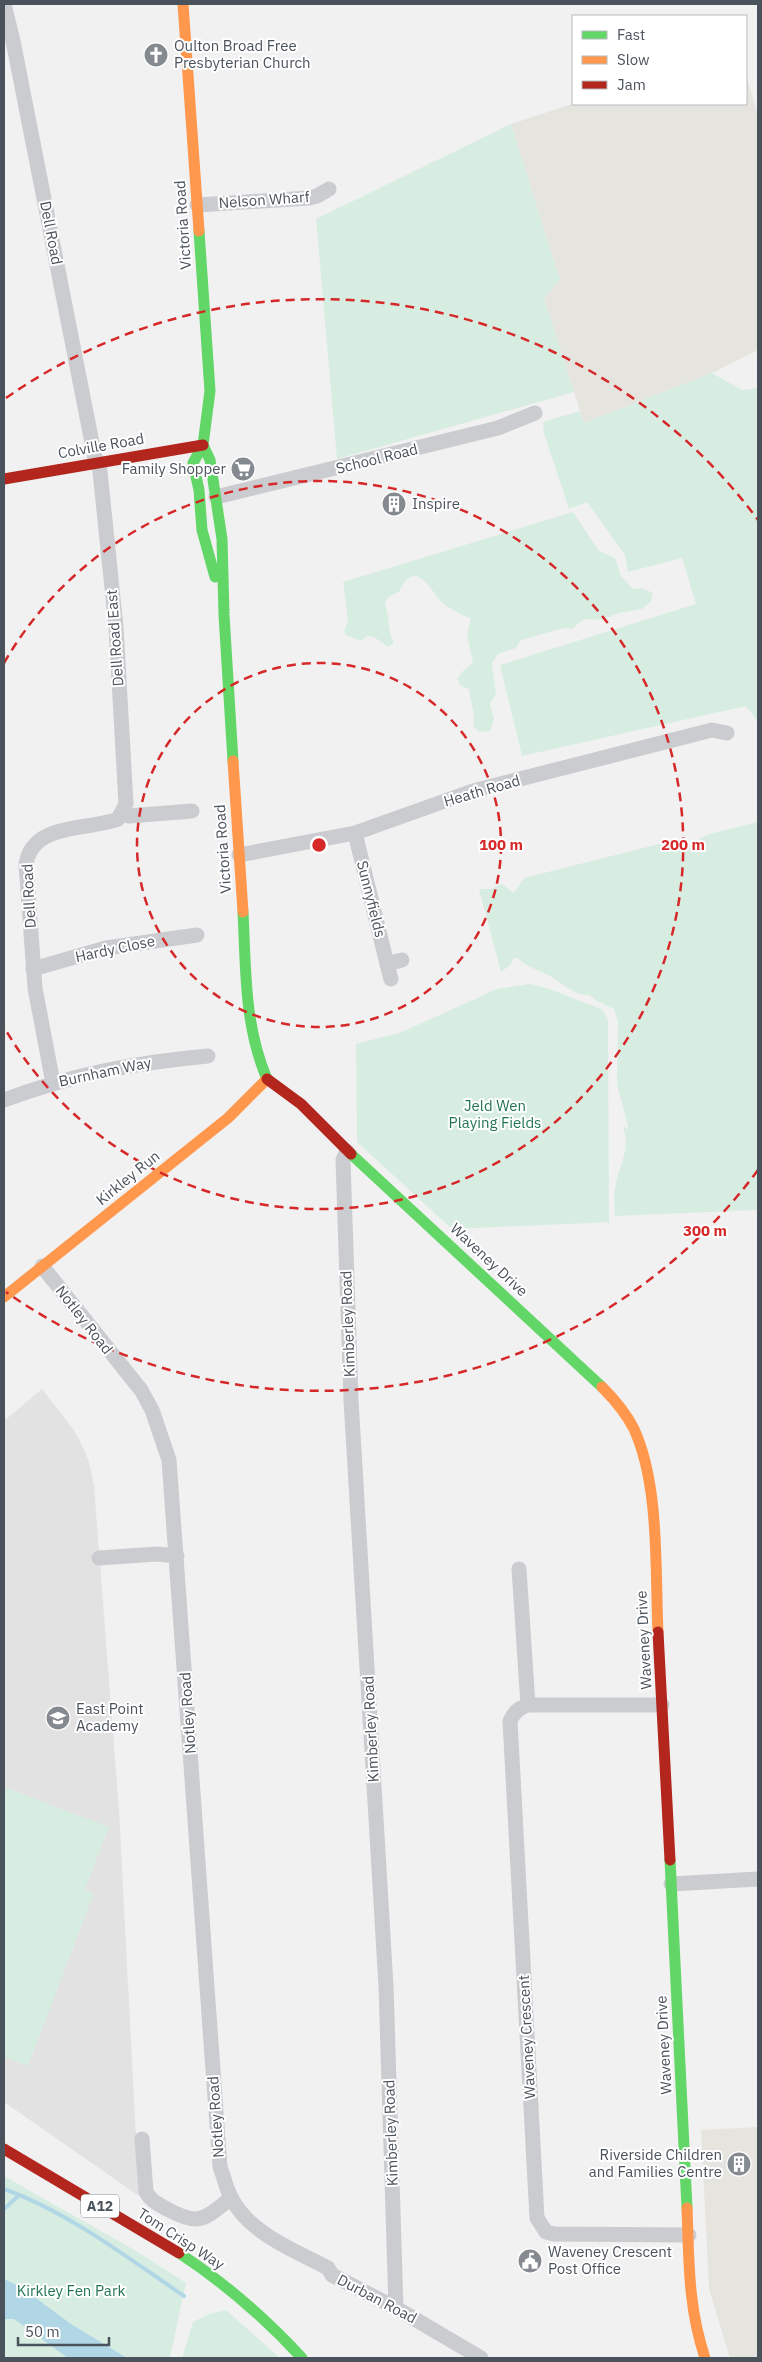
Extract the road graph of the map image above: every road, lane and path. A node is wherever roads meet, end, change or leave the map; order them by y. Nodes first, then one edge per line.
1 (4, 4) edge
2 (183, 4) edge
3 (9, 42) edge
4 (329, 189) dead end
5 (197, 205) junction
6 (535, 413) dead end
7 (203, 445) junction
8 (98, 462) junction
9 (4, 478) edge
10 (216, 497) junction
11 (224, 615) junction
12 (727, 732) dead end
13 (192, 811) dead end
14 (122, 814) junction
15 (354, 833) junction
16 (239, 855) junction
17 (197, 935) dead end
18 (402, 960) dead end
19 (387, 964) junction
20 (34, 968) junction
21 (390, 980) dead end
22 (208, 1056) dead end
23 (267, 1079) junction
24 (53, 1083) junction
25 (4, 1100) edge
26 (347, 1151) junction
27 (42, 1266) junction
28 (4, 1296) edge
29 (177, 1556) junction
30 (99, 1558) dead end
31 (519, 1569) dead end
32 (528, 1705) junction
33 (662, 1705) junction
34 (758, 1879) edge
35 (671, 1884) junction
36 (142, 2139) dead end
37 (4, 2149) edge
38 (231, 2198) junction
39 (689, 2235) junction
40 (396, 2308) junction
41 (302, 2358) edge
42 (481, 2358) edge
43 (705, 2358) edge

1 - 3 street, Dell Road
2 - 5 main road, Victoria Road
3 - 8 street, Dell Road
4 - 5 street, Nelson Wharf
5 - 7 main road, Victoria Road
6 - 10 street, School Road
7 - 8 main road, Colville Road
7 - 10 main road, Victoria Road
7 - 11 main road, Victoria Road
8 - 9 main road, Colville Road
8 - 14 street, Dell Road East
10 - 11 main road, Victoria Road
11 - 16 main road, Victoria Road
12 - 15 street, Heath Road
13 - 14 street, Dell Road
14 - 20 street, Dell Road
15 - 16 street, Heath Road
15 - 19 street, Sunnyfields
16 - 23 main road, Victoria Road
17 - 20 street, Hardy Close
18 - 19 street
19 - 21 street, Sunnyfields
20 - 24 street, Dell Road
22 - 24 street, Burnham Way
23 - 26 main road, Waveney Drive
23 - 27 main road, Kirkley Run
24 - 25 street, Burnham Way
26 - 33 main road, Waveney Drive
26 - 40 street, Kimberley Road
27 - 28 main road, Kirkley Run
27 - 29 street, Notley Road
29 - 30 street
29 - 38 street, Notley Road
31 - 32 street
32 - 33 street
32 - 39 street, Waveney Crescent
33 - 35 main road, Waveney Drive
34 - 35 street
35 - 39 main road, Waveney Drive
36 - 38 street
37 - 41 main road, Tom Crisp Way / A12
38 - 40 street, Durban Road
39 - 43 main road, Waveney Drive
40 - 42 street, Durban Road

